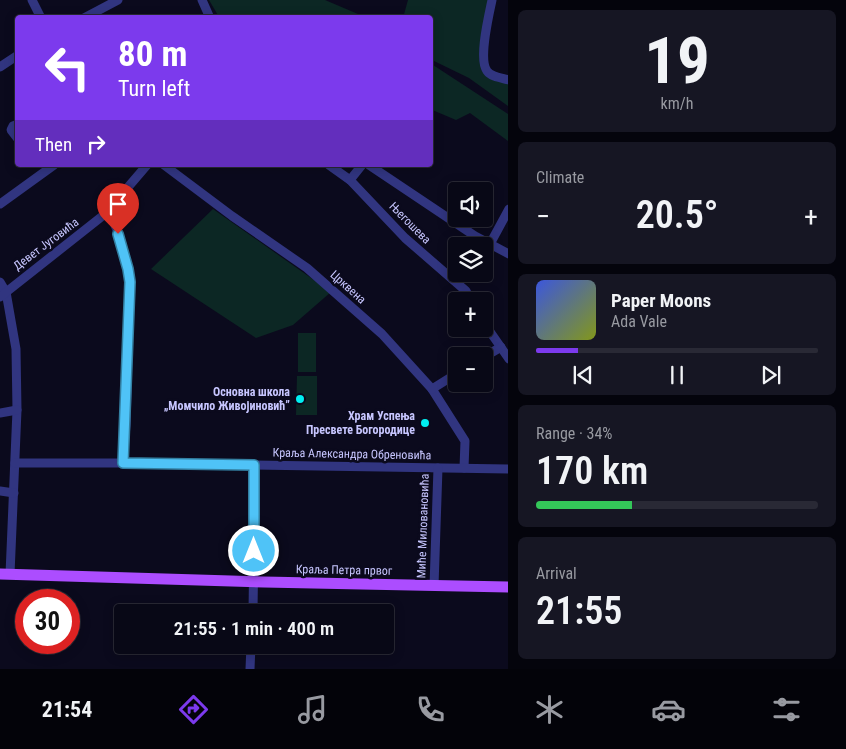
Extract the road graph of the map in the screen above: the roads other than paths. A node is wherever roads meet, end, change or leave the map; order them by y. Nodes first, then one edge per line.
1 (32, 0) edge
2 (118, 0) edge
3 (492, 0) edge
4 (201, 2) edge
5 (40, 15) edge
6 (90, 15) edge
7 (208, 15) edge
8 (15, 58) edge
9 (0, 67) edge
10 (508, 80) edge
11 (15, 125) edge
12 (15, 135) edge
13 (49, 167) edge
14 (145, 167) edge
15 (167, 167) edge
16 (332, 167) edge
17 (360, 167) edge
18 (372, 167) edge
19 (350, 180) junction
20 (0, 204) edge
21 (508, 209) edge
22 (108, 211) junction
23 (479, 237) edge
24 (493, 238) edge
25 (493, 246) edge
26 (508, 254) edge
27 (0, 282) edge
28 (466, 292) edge
29 (3, 295) edge
30 (493, 334) edge
31 (502, 346) junction
32 (493, 352) edge
33 (508, 359) edge
34 (448, 379) edge
35 (432, 389) junction
36 (17, 410) junction
37 (0, 413) edge
38 (15, 463) junction
39 (123, 463) junction
40 (254, 465) junction
41 (438, 468) junction
42 (464, 468) junction
43 (508, 469) edge
44 (0, 491) edge
45 (14, 493) junction
46 (5, 574) edge
47 (254, 582) junction
48 (434, 586) junction
49 (508, 587) edge
50 (253, 604) edge
51 (251, 654) edge
52 (250, 669) edge

1 - 5 street
2 - 6 street
3 - 10 street
4 - 7 street
8 - 9 street
11 - 12 street
13 - 20 street
14 - 22 street, Девет Југовића
15 - 35 street, Црквена
16 - 19 street, Његошева
17 - 19 street
18 - 23 street
19 - 28 street, Његошева
21 - 24 street
22 - 29 street, Девет Југовића
22 - 39 street
25 - 26 street
27 - 29 street
29 - 36 street
30 - 31 street
31 - 32 street
31 - 33 street
34 - 35 street
35 - 42 street, Црквена
36 - 37 street
36 - 38 street
38 - 39 street, Краља Александра Обреновића
38 - 45 street
39 - 40 street, Краља Александра Обреновића
40 - 41 street, Краља Александра Обреновића
40 - 47 street
41 - 42 street, Краља Александра Обреновића
41 - 48 street, Миће Миловановића
42 - 43 street, Краља Александра Обреновића
44 - 45 street
45 - 46 street
46 - 47 main road, Краља Петра првог
47 - 48 main road, Краља Петра првог
47 - 50 street
48 - 49 main road, Краља Петра првог
51 - 52 street

